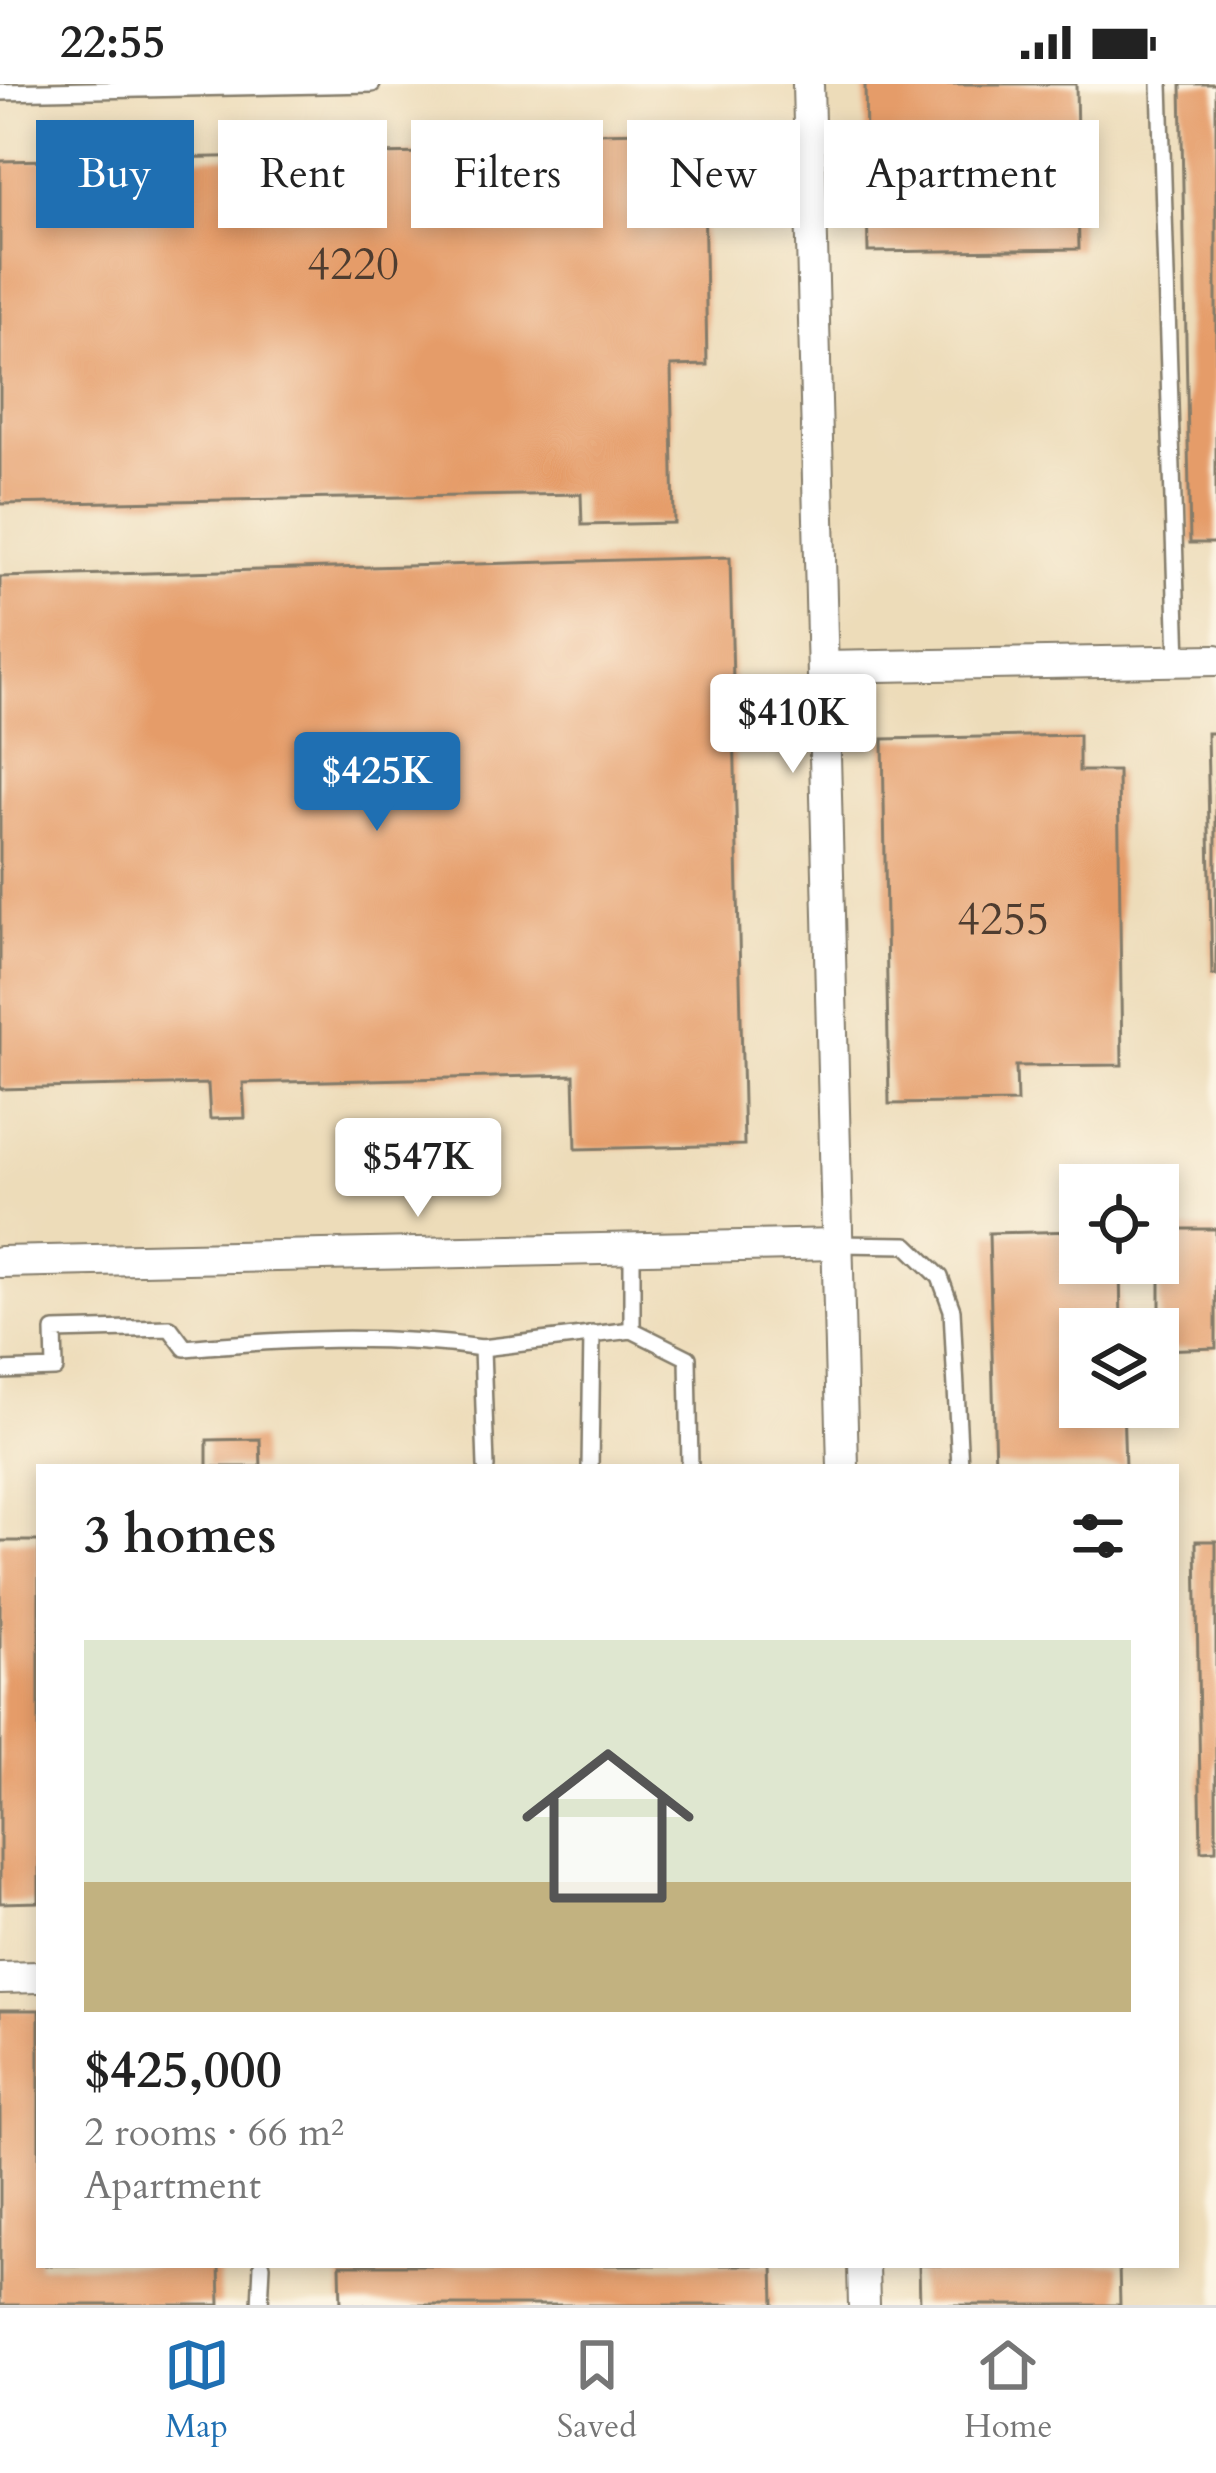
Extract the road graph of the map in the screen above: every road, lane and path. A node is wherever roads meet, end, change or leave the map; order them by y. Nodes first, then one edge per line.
1 (372, 84) edge
2 (808, 84) edge
3 (1160, 84) edge
4 (0, 92) edge
5 (1216, 660) edge
6 (1178, 661) junction
7 (823, 667) junction
8 (837, 1244) junction
9 (632, 1248) junction
10 (0, 1262) edge
11 (632, 1330) junction
12 (592, 1334) junction
13 (482, 1348) junction
14 (0, 1372) edge
15 (486, 1464) edge
16 (590, 1464) edge
17 (690, 1464) edge
18 (843, 1464) edge
19 (960, 1464) edge
20 (36, 1977) edge
21 (0, 1978) edge
22 (262, 2268) edge
23 (863, 2268) edge
24 (260, 2305) edge
25 (864, 2305) edge

1 - 4 lane
2 - 7 street
3 - 6 lane
5 - 6 street
6 - 7 street
7 - 8 street
8 - 9 street
8 - 18 street
8 - 19 lane
9 - 10 street
9 - 11 lane
11 - 12 lane
11 - 17 lane
12 - 13 lane
12 - 16 lane
13 - 14 lane
13 - 15 lane
20 - 21 street
22 - 24 lane
23 - 25 street

